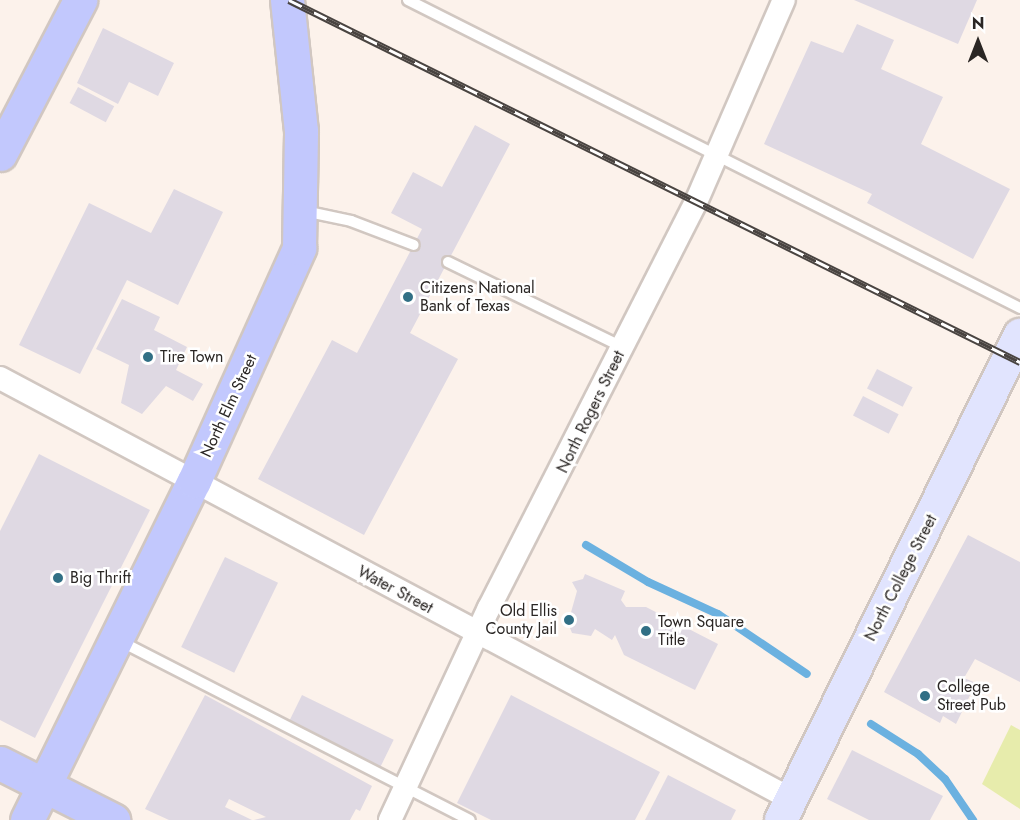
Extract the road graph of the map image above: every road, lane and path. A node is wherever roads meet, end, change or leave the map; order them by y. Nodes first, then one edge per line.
1 (80, 0) edge
2 (287, 0) edge
3 (408, 0) edge
4 (784, 0) edge
5 (0, 154) edge
6 (716, 157) junction
7 (303, 211) junction
8 (414, 245) dead end
9 (448, 262) dead end
10 (1020, 308) edge
11 (1020, 335) edge
12 (622, 347) junction
13 (0, 378) edge
14 (194, 481) junction
15 (478, 632) junction
16 (116, 639) junction
17 (0, 763) edge
18 (44, 786) junction
19 (405, 787) junction
20 (786, 809) edge
21 (27, 820) edge
22 (113, 820) edge
23 (390, 820) edge
24 (470, 820) edge

1 - 5 main road
2 - 7 main road, North Elm Street
3 - 6 lane
4 - 6 street, North Rogers Street
6 - 10 lane
6 - 12 street, North Rogers Street
7 - 8 lane
7 - 14 main road, North Elm Street
9 - 12 lane
11 - 20 street, North College Street
12 - 15 street, North Rogers Street
13 - 14 street, Water Street
14 - 15 street, Water Street
14 - 16 main road, North Elm Street
15 - 19 street, North Rogers Street
15 - 20 street, Water Street
16 - 18 main road, North Elm Street
16 - 19 lane
17 - 18 main road
18 - 21 main road, North Elm Street
18 - 22 main road
19 - 23 street, North Rogers Street
19 - 24 lane

